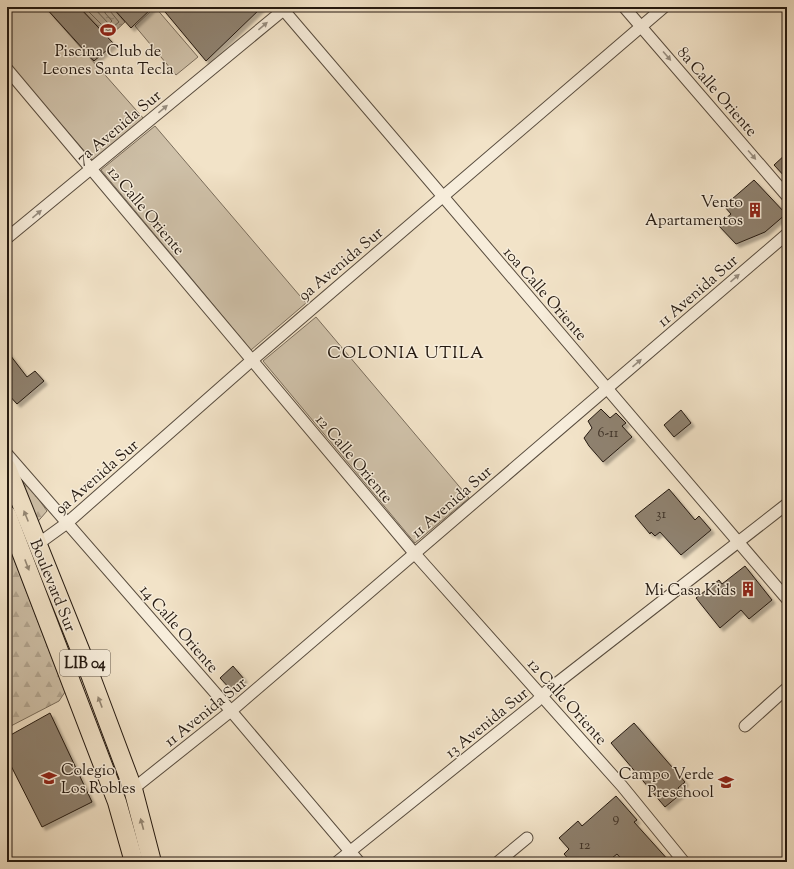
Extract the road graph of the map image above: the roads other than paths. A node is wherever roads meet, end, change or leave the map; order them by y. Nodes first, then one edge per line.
1 (624, 7) edge
2 (664, 7) edge
3 (284, 8) edge
4 (642, 26) junction
5 (7, 69) edge
6 (92, 168) junction
7 (443, 196) junction
8 (787, 196) edge
9 (787, 234) edge
10 (7, 238) edge
11 (251, 361) junction
12 (607, 388) junction
13 (7, 454) edge
14 (7, 468) edge
15 (787, 504) edge
16 (7, 515) edge
17 (67, 523) junction
18 (738, 542) junction
19 (38, 544) junction
20 (415, 554) junction
21 (787, 599) edge
22 (787, 688) edge
23 (542, 696) junction
24 (231, 711) junction
25 (745, 726) dead end
26 (133, 789) junction
27 (527, 838) dead end
28 (350, 852) junction
29 (679, 860) edge
30 (134, 862) edge
31 (152, 862) edge
32 (337, 862) edge
33 (359, 862) edge
34 (498, 862) edge

1 - 4 street, 8a Calle Oriente
2 - 4 street, 9a Avenida Sur
6 -> 3 street, 7a Avenida Sur
3 - 7 street, 10a Calle Oriente
4 - 7 street, 9a Avenida Sur
4 -> 8 street, 8a Calle Oriente
5 - 6 street, 12 Calle Oriente
10 -> 6 street, 7a Avenida Sur
6 - 11 street, 12 Calle Oriente
7 - 11 street, 9a Avenida Sur
7 - 12 street, 10a Calle Oriente
12 -> 9 street, 11 Avenida Sur
11 - 17 street, 9a Avenida Sur
11 - 20 street, 12 Calle Oriente
12 - 18 street, 10a Calle Oriente
12 - 20 street, 11 Avenida Sur
13 - 17 street, 14 Calle Oriente
19 -> 14 highway, Boulevard Sur / LIB 04
15 - 18 street, 13 Avenida Sur
16 -> 30 highway, Boulevard Sur / LIB 04
17 - 19 street, 9a Avenida Sur
17 - 24 street, 14 Calle Oriente
18 - 21 street, 10a Calle Oriente
18 - 23 street, 13 Avenida Sur
26 -> 19 highway, Boulevard Sur / LIB 04
20 - 23 street, 12 Calle Oriente
20 - 24 street, 11 Avenida Sur
22 - 25 street
23 - 28 street, 13 Avenida Sur
23 - 29 street, 12 Calle Oriente
24 - 26 street, 11 Avenida Sur
24 - 28 street, 14 Calle Oriente
31 -> 26 highway, Boulevard Sur / LIB 04
27 - 34 street
28 - 32 street, 13 Avenida Sur
28 - 33 street, 14 Calle Oriente

